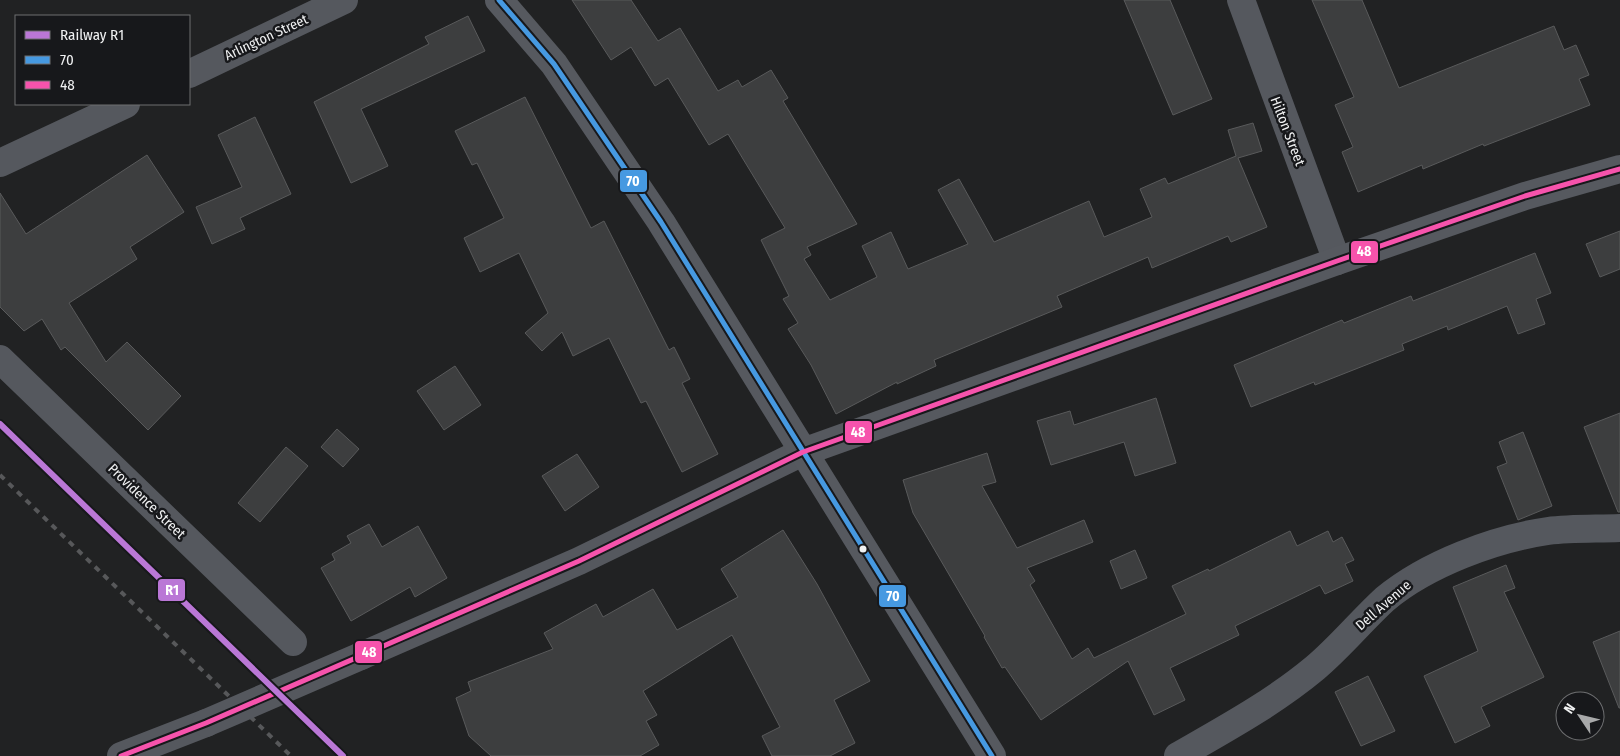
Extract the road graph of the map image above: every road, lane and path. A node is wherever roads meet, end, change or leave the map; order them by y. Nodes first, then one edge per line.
1 (344, 0) edge
2 (499, 0) edge
3 (1241, 0) edge
4 (190, 74) edge
5 (124, 105) edge
6 (0, 163) edge
7 (1620, 168) edge
8 (1337, 261) junction
9 (0, 359) edge
10 (803, 452) junction
11 (1620, 528) edge
12 (293, 642) dead end
13 (121, 756) edge
14 (992, 756) edge
15 (1178, 756) edge

1 - 4 street, Arlington Street
2 - 10 main road
3 - 8 street, Hilton Street
5 - 6 street
7 - 8 main road
8 - 10 main road
9 - 12 street, Providence Street
10 - 13 street, bridge
10 - 14 main road
11 - 15 street, Dell Avenue

